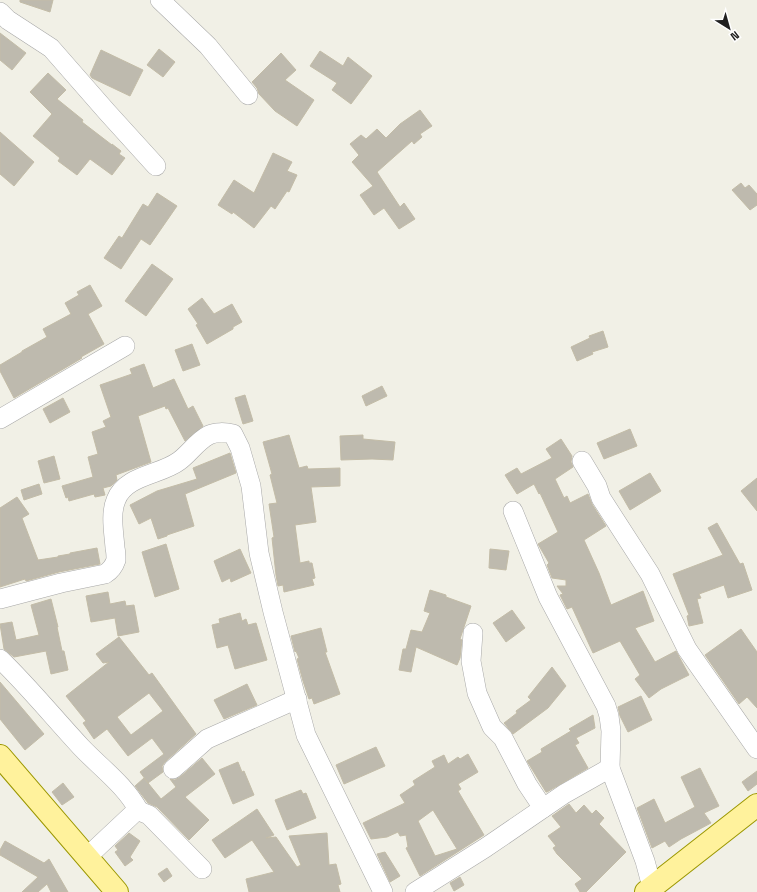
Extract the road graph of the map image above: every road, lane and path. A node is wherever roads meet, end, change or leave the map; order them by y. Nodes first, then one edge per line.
1 (160, 0) edge
2 (0, 12) edge
3 (248, 95) dead end
4 (156, 166) dead end
5 (126, 346) dead end
6 (0, 419) edge
7 (582, 461) dead end
8 (514, 511) dead end
9 (0, 599) edge
10 (473, 633) dead end
11 (0, 659) edge
12 (297, 699) junction
13 (757, 749) edge
14 (0, 756) edge
15 (610, 768) junction
16 (172, 769) dead end
17 (757, 805) edge
18 (543, 808) junction
19 (139, 811) junction
20 (87, 857) junction
21 (202, 869) dead end
22 (649, 890) edge
23 (117, 892) edge
24 (383, 892) edge
25 (415, 892) edge

1 - 3 street
2 - 4 street
5 - 6 street
7 - 13 street
8 - 15 street
9 - 12 street
10 - 18 street
11 - 19 street
12 - 16 street
12 - 24 street
14 - 20 main road
15 - 18 street
15 - 22 street
17 - 22 main road
18 - 25 street
19 - 20 street
19 - 21 street
20 - 23 main road

